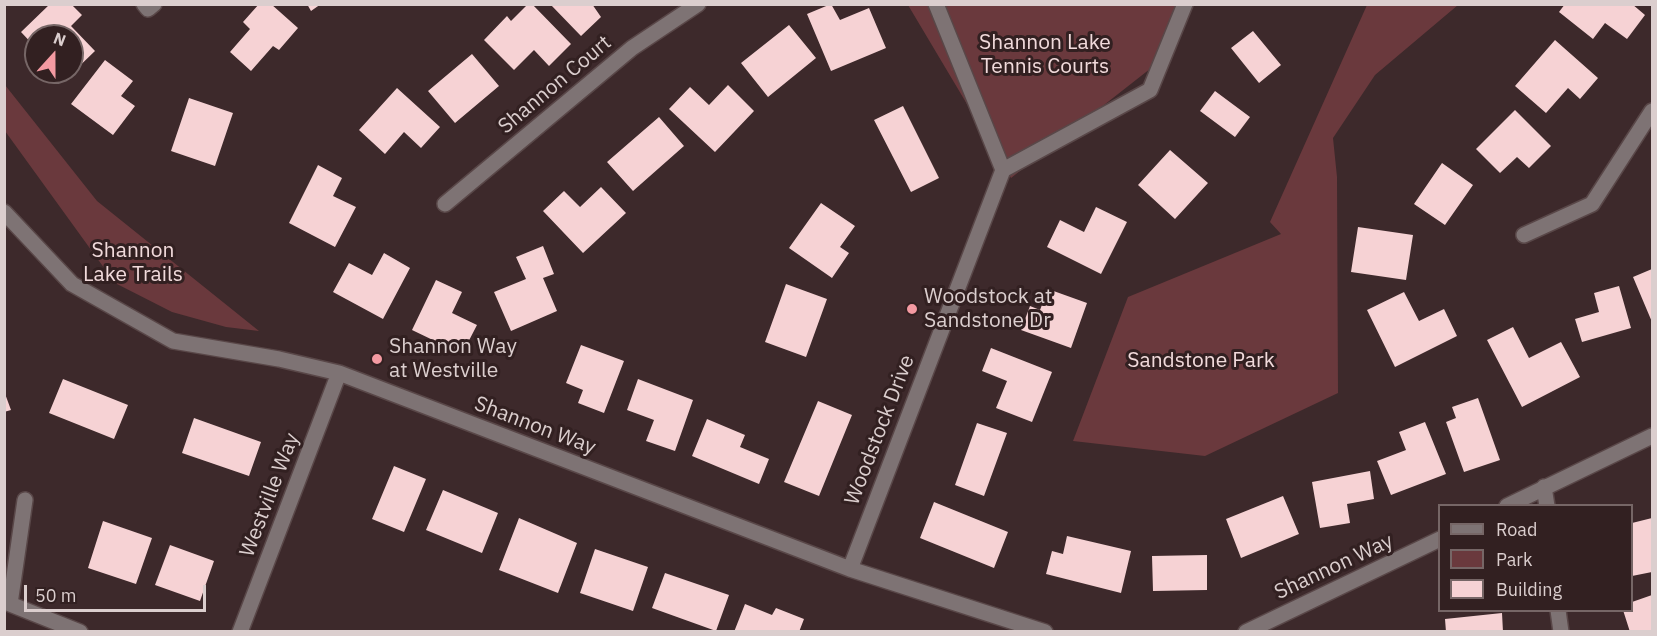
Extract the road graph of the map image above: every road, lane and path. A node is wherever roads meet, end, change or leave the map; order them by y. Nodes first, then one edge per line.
1 (144, 4) edge
2 (154, 4) edge
3 (698, 4) edge
4 (936, 4) edge
5 (1185, 4) edge
6 (1653, 111) edge
7 (1003, 170) junction
8 (445, 204) dead end
9 (4, 212) edge
10 (1524, 236) dead end
11 (339, 373) junction
12 (1653, 436) edge
13 (1545, 487) junction
14 (25, 500) dead end
15 (1511, 504) edge
16 (1546, 504) edge
17 (1438, 540) edge
18 (850, 568) junction
19 (1558, 612) edge
20 (80, 632) edge
21 (240, 632) edge
22 (1045, 632) edge
23 (1246, 632) edge
24 (1560, 632) edge

1 - 2 street
3 - 8 street, Shannon Court
4 - 7 street
5 - 7 street
6 - 10 street
7 - 18 street, Woodstock Drive
9 - 11 street, Shannon Way
11 - 18 street, Shannon Way
11 - 21 street, Westville Way
12 - 13 street
13 - 15 street
13 - 16 street
14 - 20 street
17 - 23 street, Shannon Way
18 - 22 street, Shannon Way
19 - 24 street

